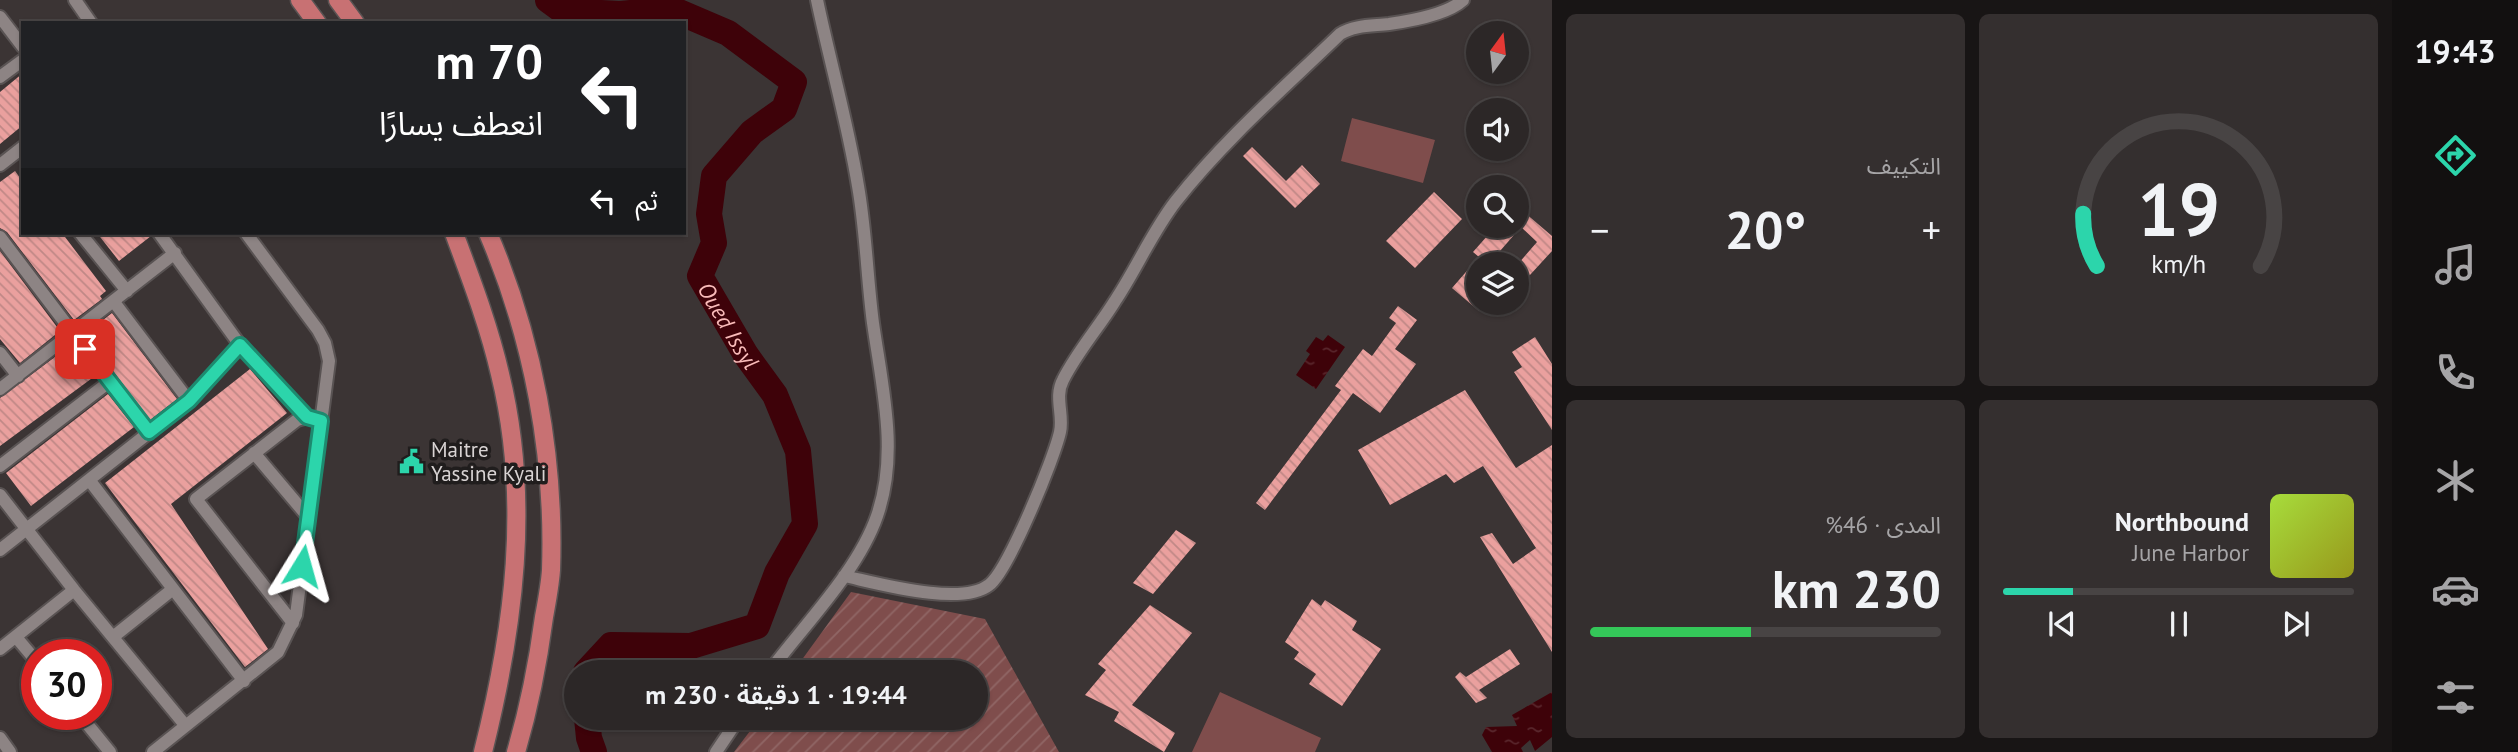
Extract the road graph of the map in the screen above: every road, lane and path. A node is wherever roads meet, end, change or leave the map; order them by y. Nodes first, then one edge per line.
1 (75, 0) edge
2 (300, 0) edge
3 (338, 0) edge
4 (817, 0) edge
5 (1463, 0) edge
6 (0, 17) edge
7 (90, 21) edge
8 (316, 21) edge
9 (354, 21) edge
10 (21, 44) edge
11 (21, 61) edge
12 (0, 77) edge
13 (21, 153) edge
14 (0, 165) edge
15 (82, 235) edge
16 (166, 235) edge
17 (247, 235) edge
18 (455, 235) edge
19 (489, 235) edge
20 (0, 237) edge
21 (175, 253) junction
22 (127, 291) junction
23 (114, 302) junction
24 (72, 333) junction
25 (240, 345) junction
26 (0, 354) edge
27 (18, 376) junction
28 (109, 382) junction
29 (0, 389) edge
30 (189, 401) junction
31 (307, 417) junction
32 (321, 421) junction
33 (149, 432) junction
34 (254, 453) junction
35 (0, 466) edge
36 (90, 481) junction
37 (0, 495) edge
38 (309, 518) junction
39 (28, 530) junction
40 (0, 551) edge
41 (844, 576) junction
42 (173, 589) junction
43 (74, 590) junction
44 (293, 622) junction
45 (16, 637) junction
46 (113, 637) junction
47 (21, 643) edge
48 (0, 649) edge
49 (778, 660) edge
50 (244, 681) junction
51 (185, 725) junction
52 (92, 730) edge
53 (731, 730) edge
54 (0, 738) edge
55 (10, 752) edge
56 (110, 752) edge
57 (153, 752) edge
58 (483, 752) edge
59 (516, 752) edge
60 (716, 752) edge

1 - 7 street
2 - 8 main road
3 - 9 main road
4 - 41 street
5 - 41 street
6 - 10 street
11 - 12 street
13 - 14 street
15 - 22 street
16 - 21 street
17 - 32 street
18 - 58 main road
19 - 59 main road
20 - 24 street
21 - 22 street
21 - 25 street
22 - 23 street
23 - 24 street
23 - 30 street
24 - 27 street
24 - 28 street
25 - 30 street
25 - 31 street
26 - 27 street
27 - 29 street
28 - 33 street
28 - 35 street
30 - 33 street
31 - 32 street
31 - 34 street
32 - 38 street
33 - 36 street
34 - 38 street
34 - 44 street
36 - 39 street
36 - 42 street
37 - 39 street
38 - 44 street
39 - 40 street
39 - 43 street
41 - 49 street
42 - 46 street
42 - 50 street
43 - 45 street
43 - 46 street
44 - 50 street
45 - 47 street
45 - 48 street
46 - 51 street
50 - 51 street
51 - 57 street
52 - 56 street
53 - 60 street
54 - 55 street

